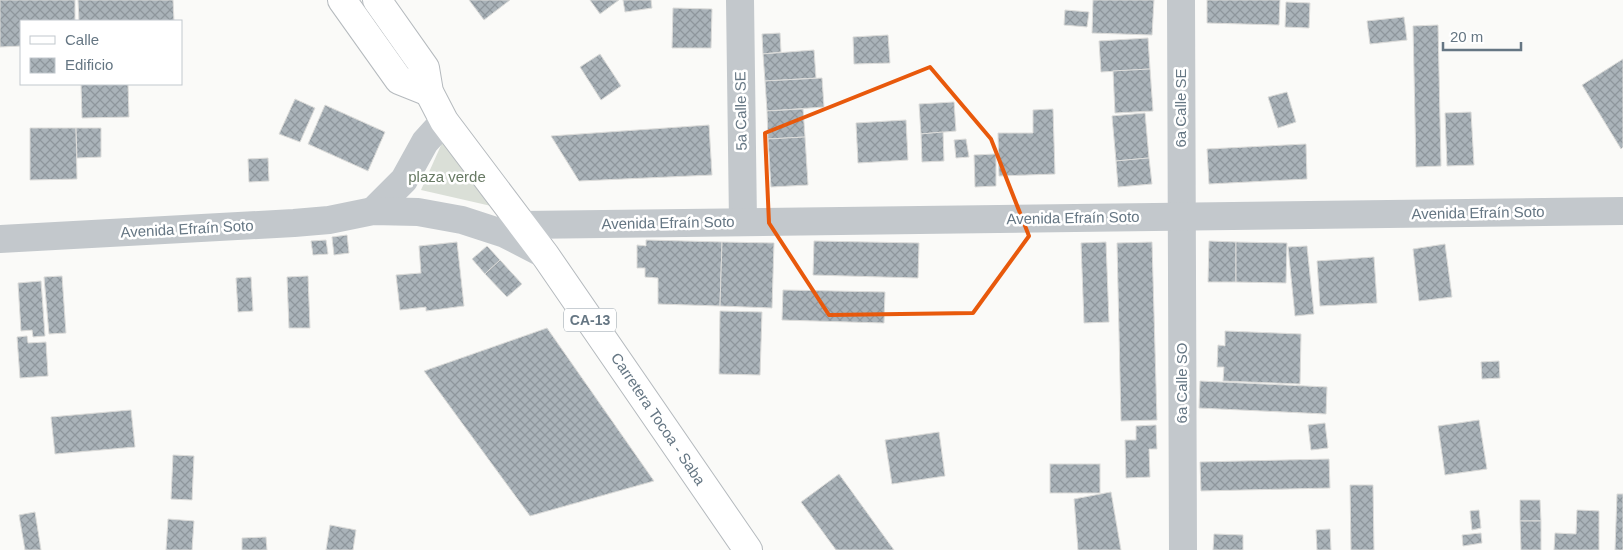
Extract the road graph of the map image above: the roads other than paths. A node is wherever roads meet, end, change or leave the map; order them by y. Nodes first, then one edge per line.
1 (342, 0) edge
2 (377, 0) edge
3 (740, 0) edge
4 (1181, 0) edge
5 (429, 92) junction
6 (444, 121) junction
7 (373, 211) junction
8 (1623, 211) edge
9 (1181, 216) junction
10 (743, 222) junction
11 (523, 225) junction
12 (0, 239) edge
13 (545, 255) junction
14 (748, 550) edge
15 (1183, 550) edge

1 - 5 main road
2 - 5 main road, Carretera Tocoa - Saba / CA-13
3 - 10 street, 5a Calle SE
4 - 9 street, 6a Calle SE
5 - 6 main road, Carretera Tocoa - Saba / CA-13
6 - 7 street
6 - 11 main road, Carretera Tocoa - Saba / CA-13
7 - 12 street, Avenida Efraín Soto
7 - 13 street, Avenida Efraín Soto
8 - 9 street, Avenida Efraín Soto
9 - 10 street, Avenida Efraín Soto
9 - 15 street, 6a Calle SO
10 - 11 street, Avenida Efraín Soto
11 - 13 main road, Carretera Tocoa - Saba / CA-13
13 - 14 main road, Carretera Tocoa - Saba / CA-13

